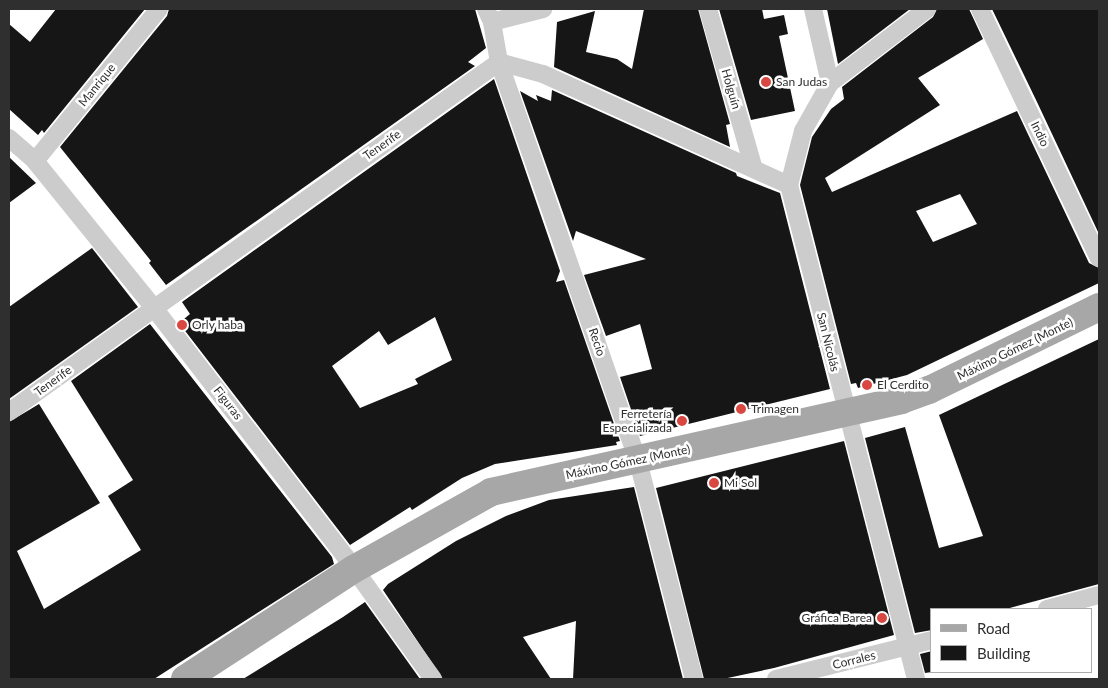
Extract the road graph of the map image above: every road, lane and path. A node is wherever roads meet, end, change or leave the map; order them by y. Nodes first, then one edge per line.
1 (159, 9) edge
2 (544, 9) edge
3 (708, 9) edge
4 (813, 9) edge
5 (927, 9) edge
6 (980, 9) edge
7 (489, 15) edge
8 (499, 62) junction
9 (830, 83) junction
10 (9, 138) edge
11 (35, 161) junction
12 (754, 169) junction
13 (789, 185) junction
14 (1099, 258) edge
15 (1099, 307) edge
16 (154, 308) junction
17 (9, 412) edge
18 (846, 414) junction
19 (638, 461) junction
20 (354, 569) junction
21 (1099, 595) edge
22 (1051, 608) edge
23 (930, 641) edge
24 (907, 647) junction
25 (185, 679) edge
26 (433, 679) edge
27 (694, 679) edge
28 (776, 679) edge
29 (916, 679) edge

1 - 11 street, Manrique
2 - 7 street
3 - 12 street, Holguín
4 - 9 street
5 - 9 street
6 - 14 street, Indio
7 - 8 street, Recio
8 - 12 street
8 - 16 street, Tenerife
8 - 19 street, Recio
9 - 13 street, San Nicolás
10 - 11 street, Figuras
11 - 16 street, Figuras
12 - 13 street
13 - 18 street, San Nicolás
15 - 18 main road, Máximo Gómez (Monte)
16 - 17 street, Tenerife
16 - 20 street, Figuras
18 - 19 main road, Máximo Gómez (Monte)
18 - 24 street, San Nicolás
19 - 20 main road, Máximo Gómez (Monte)
19 - 27 street, Recio
20 - 25 main road, Máximo Gómez (Monte)
20 - 26 street, Figuras
21 - 22 street
23 - 24 street, Corrales
24 - 28 street, Corrales
24 - 29 street, San Nicolás

